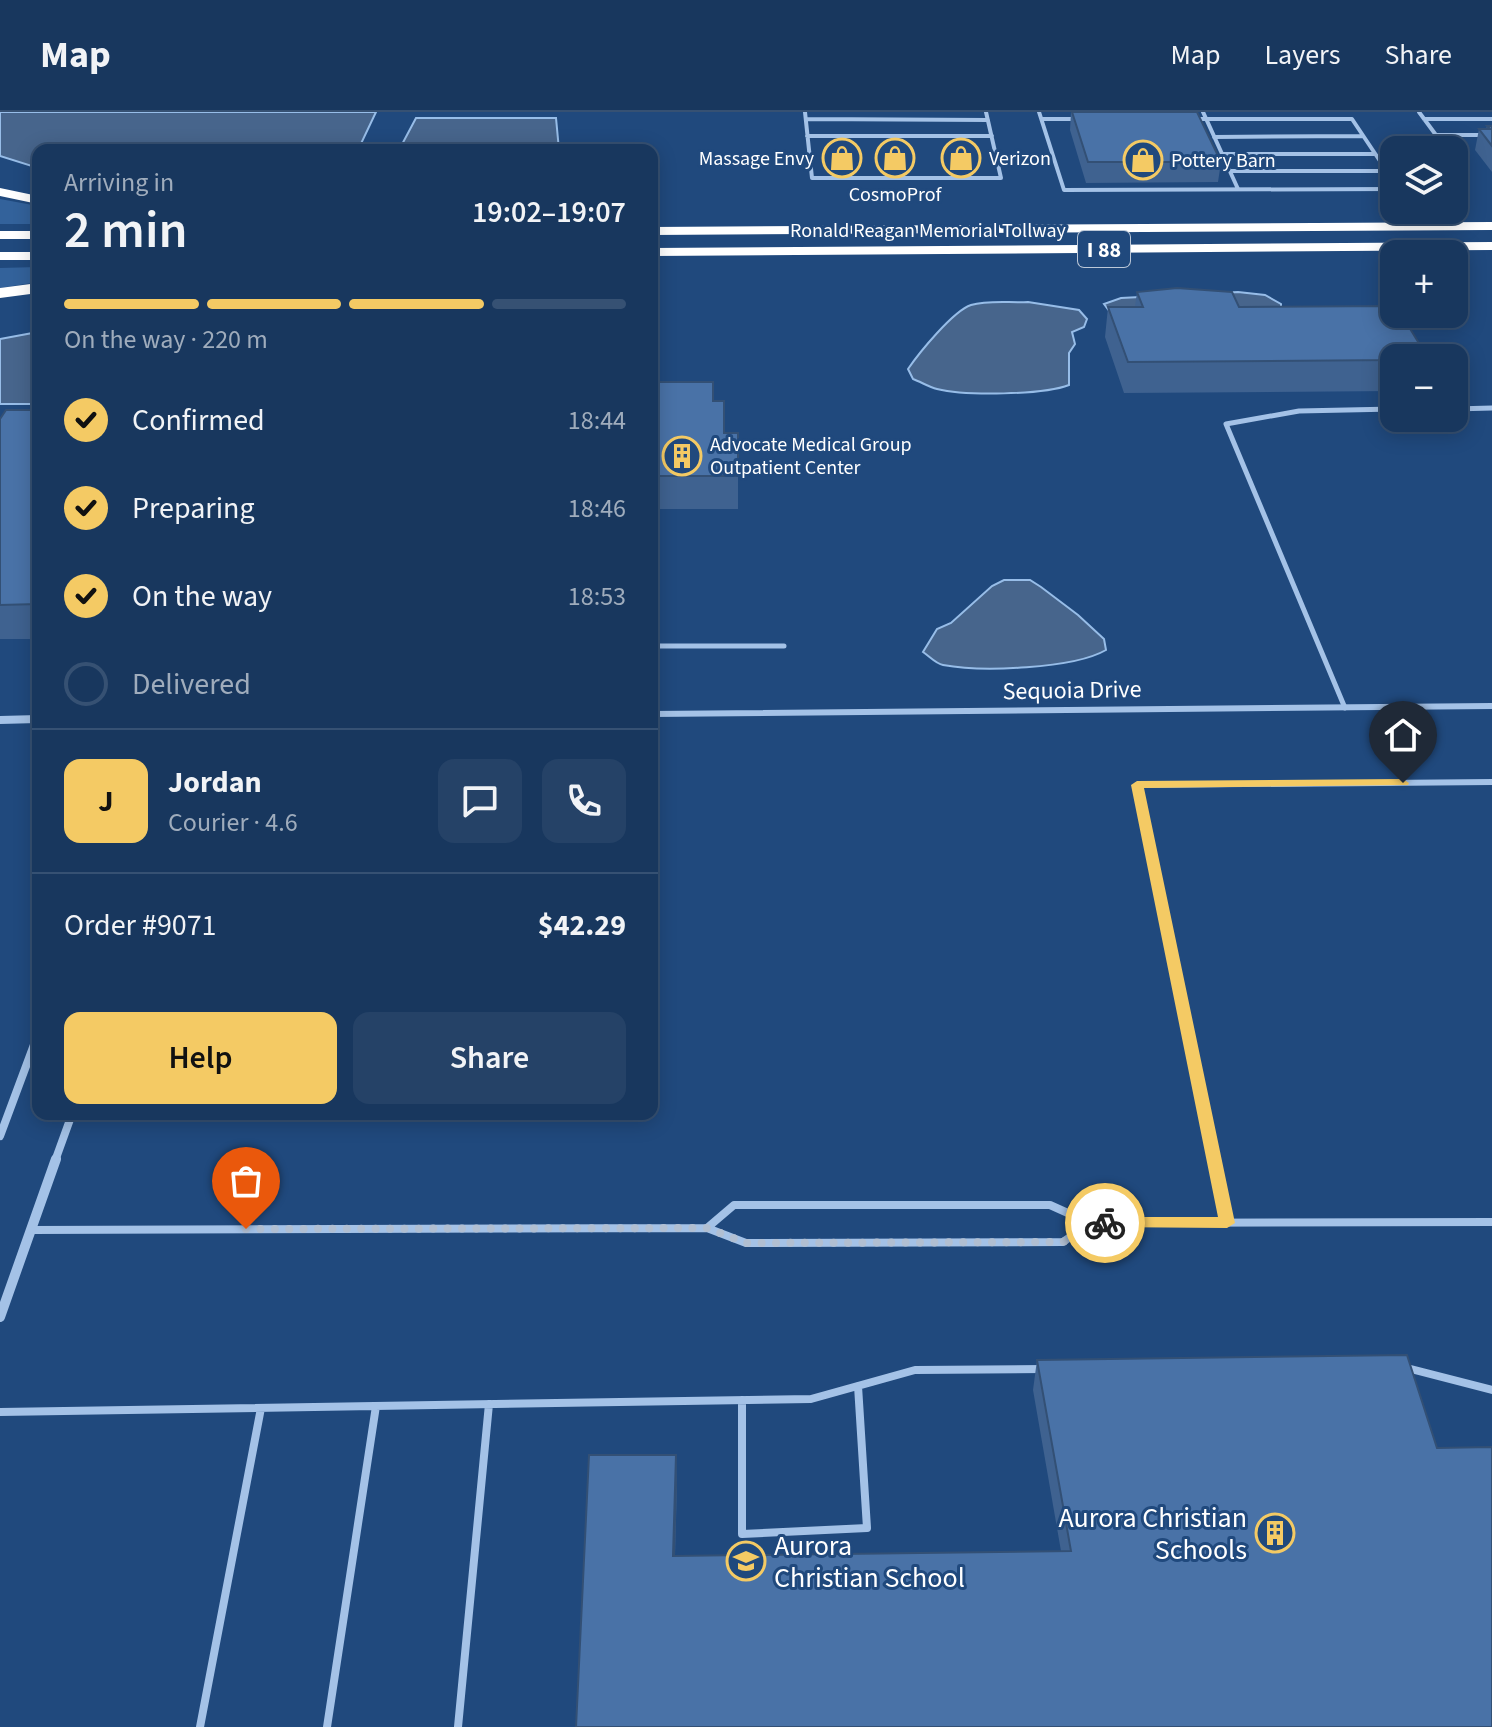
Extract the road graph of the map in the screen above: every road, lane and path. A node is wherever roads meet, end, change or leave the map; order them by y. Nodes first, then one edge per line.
1 (805, 112) edge
2 (986, 112) edge
3 (1039, 112) edge
4 (1203, 112) edge
5 (1419, 112) edge
6 (806, 119) junction
7 (1042, 119) junction
8 (1086, 119) edge
9 (1191, 119) edge
10 (1206, 119) junction
11 (1424, 119) junction
12 (1492, 119) edge
13 (988, 120) junction
14 (1436, 135) joint
15 (1492, 135) edge
16 (807, 136) junction
17 (992, 136) junction
18 (1363, 136) junction
19 (1214, 137) junction
20 (1222, 154) junction
21 (1375, 154) junction
22 (1380, 161) edge
23 (1230, 171) junction
24 (1380, 171) edge
25 (1238, 189) junction
26 (1380, 189) edge
27 (0, 192) edge
28 (32, 199) edge
29 (1492, 226) edge
30 (658, 231) edge
31 (0, 235) edge
32 (32, 235) edge
33 (1492, 246) edge
34 (658, 254) edge
35 (0, 256) edge
36 (32, 256) edge
37 (32, 289) edge
38 (0, 293) edge
39 (1492, 408) edge
40 (1380, 409) edge
41 (1468, 409) edge
42 (658, 646) edge
43 (784, 646) dead end
44 (1492, 706) edge
45 (1345, 708) junction
46 (658, 714) edge
47 (32, 719) edge
48 (0, 720) edge
49 (1492, 782) edge
50 (32, 1050) edge
51 (70, 1120) edge
52 (0, 1136) edge
53 (1492, 1222) edge
54 (1090, 1223) junction
55 (1227, 1223) junction
56 (707, 1228) junction
57 (31, 1230) junction
58 (0, 1317) edge
59 (1386, 1367) edge
60 (1054, 1369) edge
61 (858, 1386) junction
62 (1492, 1390) edge
63 (742, 1400) junction
64 (489, 1404) junction
65 (376, 1406) junction
66 (261, 1408) junction
67 (0, 1412) edge
68 (200, 1727) edge
69 (327, 1727) edge
70 (458, 1727) edge

1 - 6 lane
2 - 13 lane
3 - 7 lane
4 - 10 lane
5 - 11 lane
6 - 13 lane
6 - 16 lane
7 - 8 lane
7 - 25 lane
9 - 10 lane
10 - 18 lane
10 - 19 lane
11 - 12 lane
11 - 14 lane
13 - 17 lane
14 - 15 lane
16 - 17 lane
16 - 17 lane
18 - 19 lane
18 - 21 lane
19 - 20 lane
20 - 21 lane
20 - 23 lane
21 - 22 lane
23 - 24 lane
23 - 25 lane
25 - 26 lane
27 - 28 highway
29 - 30 highway, Ronald Reagan Memorial Tollway / I 88
31 - 32 highway
33 - 34 highway, Ronald Reagan Memorial Tollway / I 88
35 - 36 highway
37 - 38 highway
39 - 41 lane
40 - 45 lane
42 - 43 lane
44 - 45 street, Sequoia Drive
45 - 46 street, Sequoia Drive
47 - 48 street
49 - 55 lane
50 - 52 street
51 - 57 street
53 - 55 lane
54 - 55 lane
54 - 56 lane
54 - 56 lane
56 - 57 lane
57 - 58 street
59 - 62 lane
60 - 61 lane
61 - 63 lane
61 - 63 lane
63 - 64 lane
64 - 65 lane
64 - 70 lane
65 - 66 lane
65 - 69 lane
66 - 67 lane
66 - 68 lane

